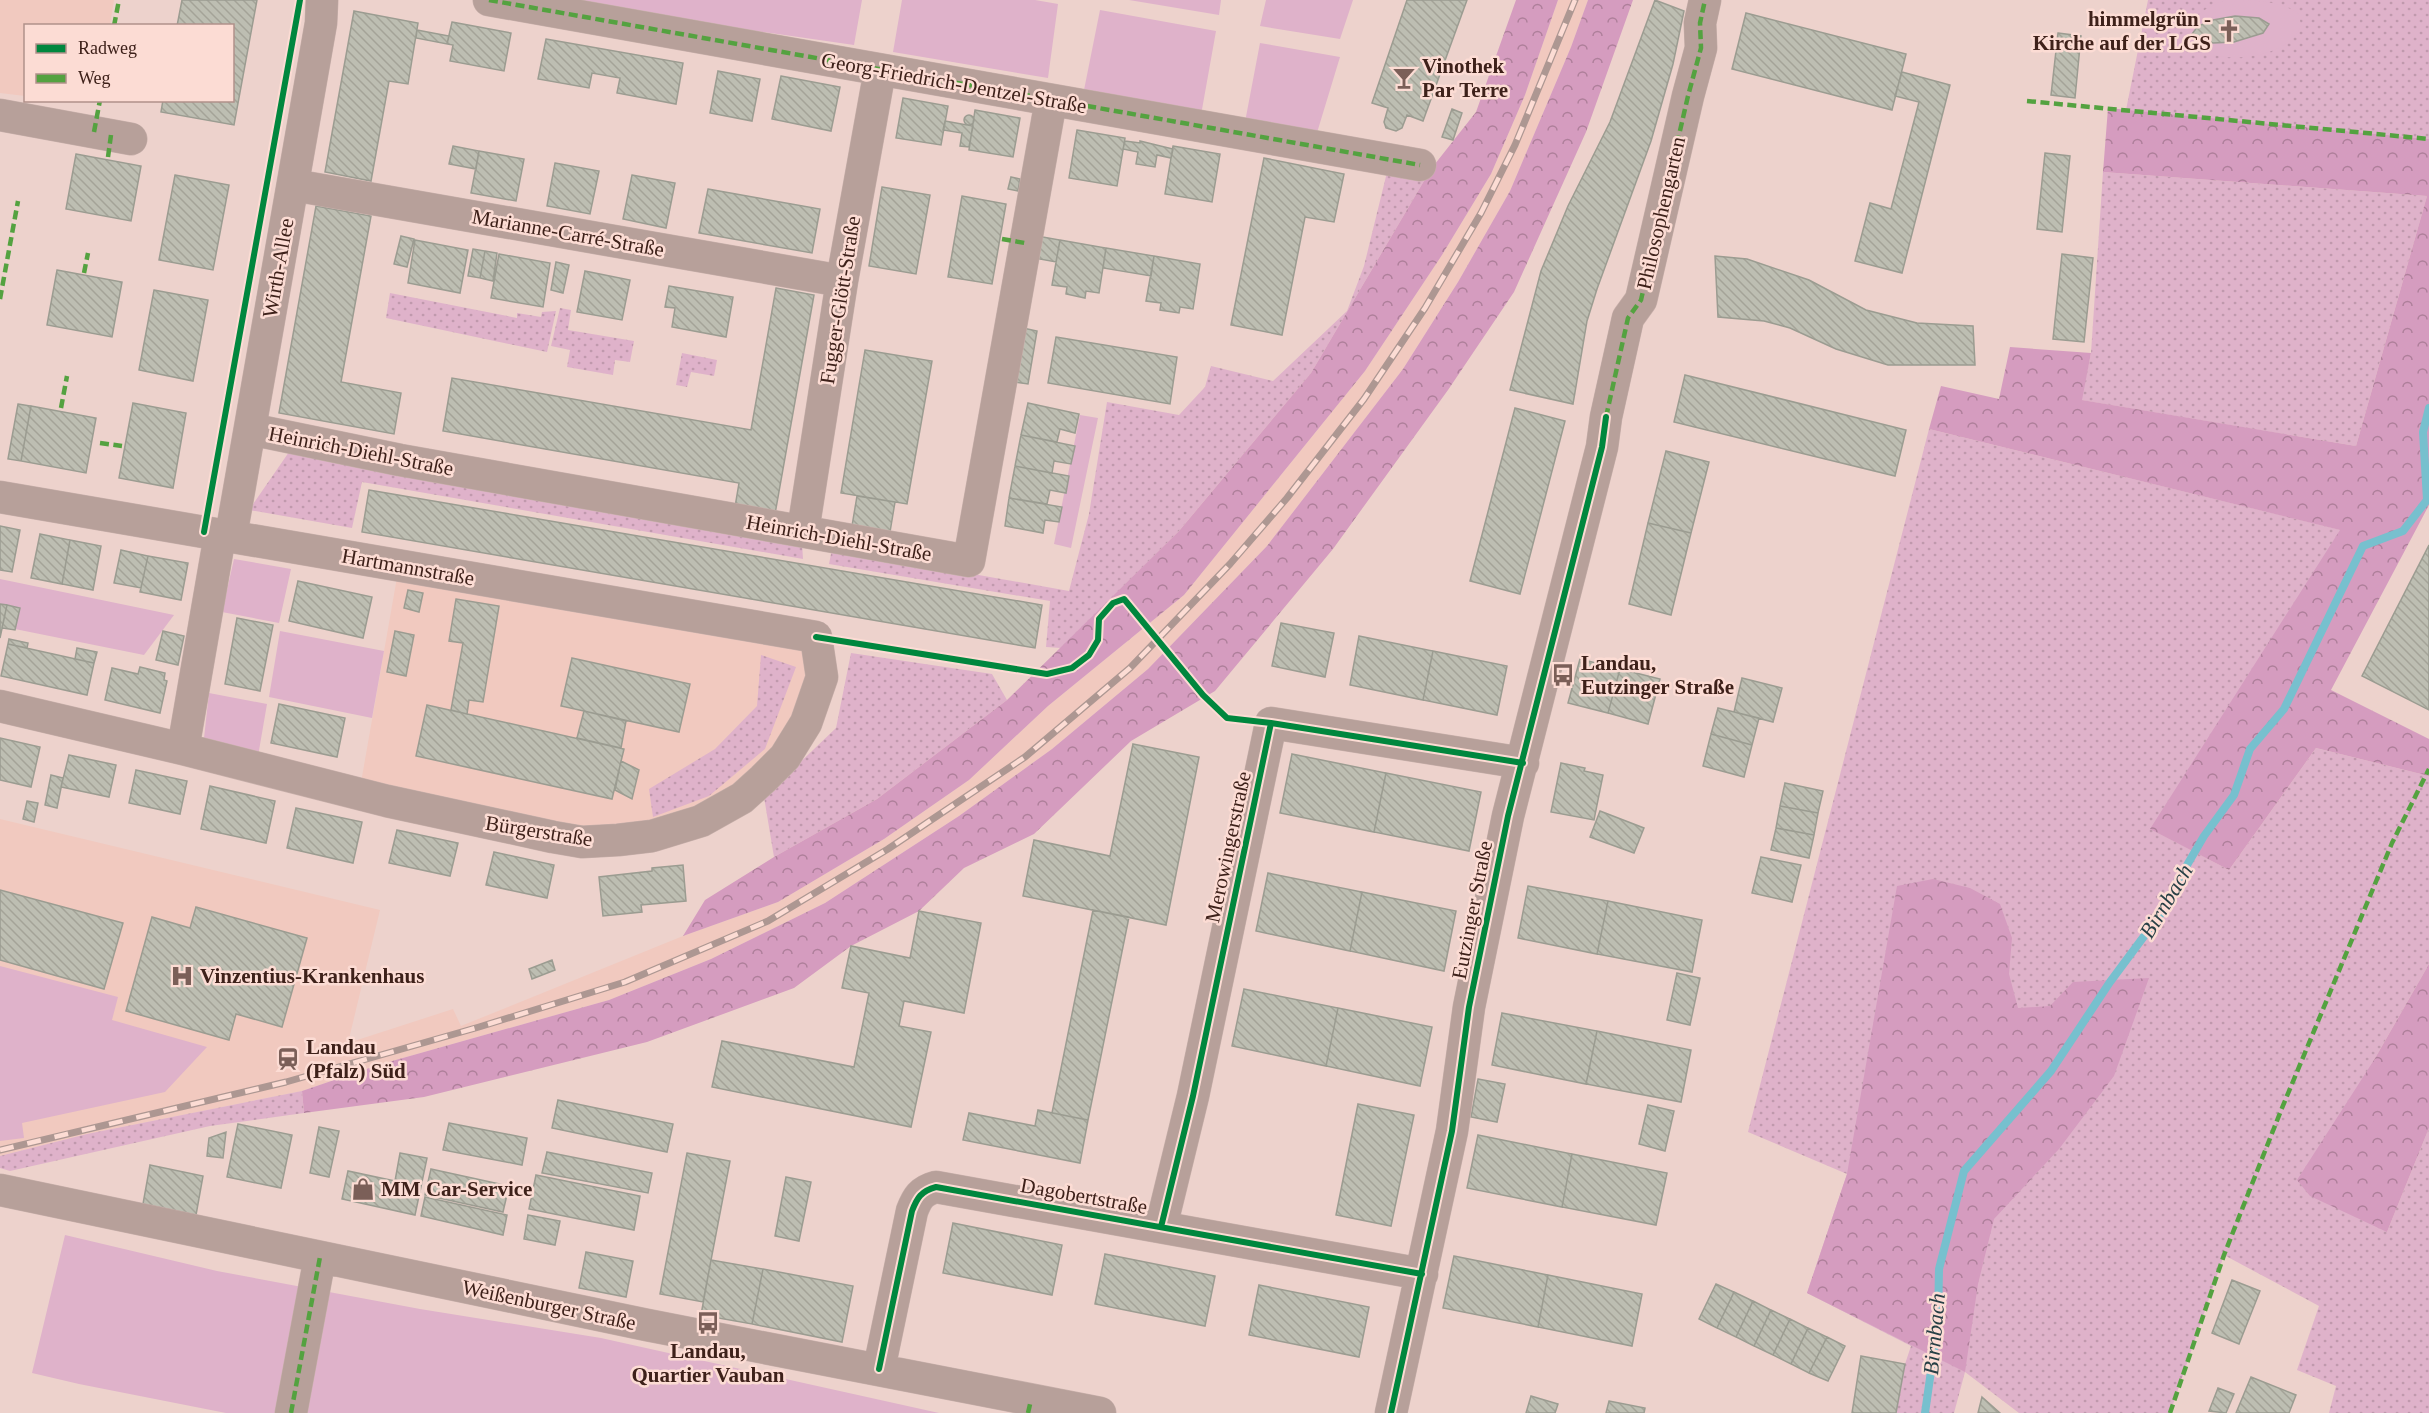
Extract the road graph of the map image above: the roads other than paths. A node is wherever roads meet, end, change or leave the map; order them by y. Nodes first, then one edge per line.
1 (322, 0) edge
2 (489, 0) edge
3 (1704, 3) edge
4 (880, 70) junction
5 (1051, 100) junction
6 (0, 116) edge
7 (131, 139) dead end
8 (1420, 165) dead end
9 (293, 185) junction
10 (842, 281) junction
11 (1606, 417) joint
12 (250, 429) junction
13 (0, 497) edge
14 (803, 531) junction
15 (225, 536) junction
16 (816, 637) joint
17 (0, 706) edge
18 (183, 749) junction
19 (1523, 763) junction
20 (5, 1194) edge
21 (1161, 1227) junction
22 (320, 1257) junction
23 (1422, 1274) junction
24 (879, 1369) junction
25 (1030, 1406) edge
26 (291, 1413) edge
27 (1100, 1413) edge
28 (1391, 1413) edge

1 - 9 street, Wirth-Allee
2 - 4 street, Georg-Friedrich-Dentzel-Straße
3 - 11 street, Philosophengarten
4 - 5 street, Georg-Friedrich-Dentzel-Straße
4 - 10 street, Fugger-Glött-Straße
5 - 8 street, Georg-Friedrich-Dentzel-Straße
5 - 14 street, Heinrich-Diehl-Straße
6 - 7 street
9 - 10 street, Marianne-Carré-Straße
9 - 12 street, Wirth-Allee
10 - 14 street, Fugger-Glött-Straße
11 - 19 street, Eutzinger Straße
12 - 14 street, Heinrich-Diehl-Straße
12 - 15 street, Wirth-Allee
13 - 15 street, Hartmannstraße
15 - 16 street, Hartmannstraße
15 - 18 street
16 - 18 street, Bürgerstraße
17 - 18 street, Bürgerstraße
19 - 21 street, Merowingerstraße
19 - 23 street, Eutzinger Straße
20 - 22 street, Weißenburger Straße
21 - 23 street, Dagobertstraße
21 - 24 street, Dagobertstraße
22 - 24 street, Weißenburger Straße
22 - 26 street
23 - 28 street, Eutzinger Straße
24 - 25 street, Weißenburger Straße
25 - 27 street, Weißenburger Straße

